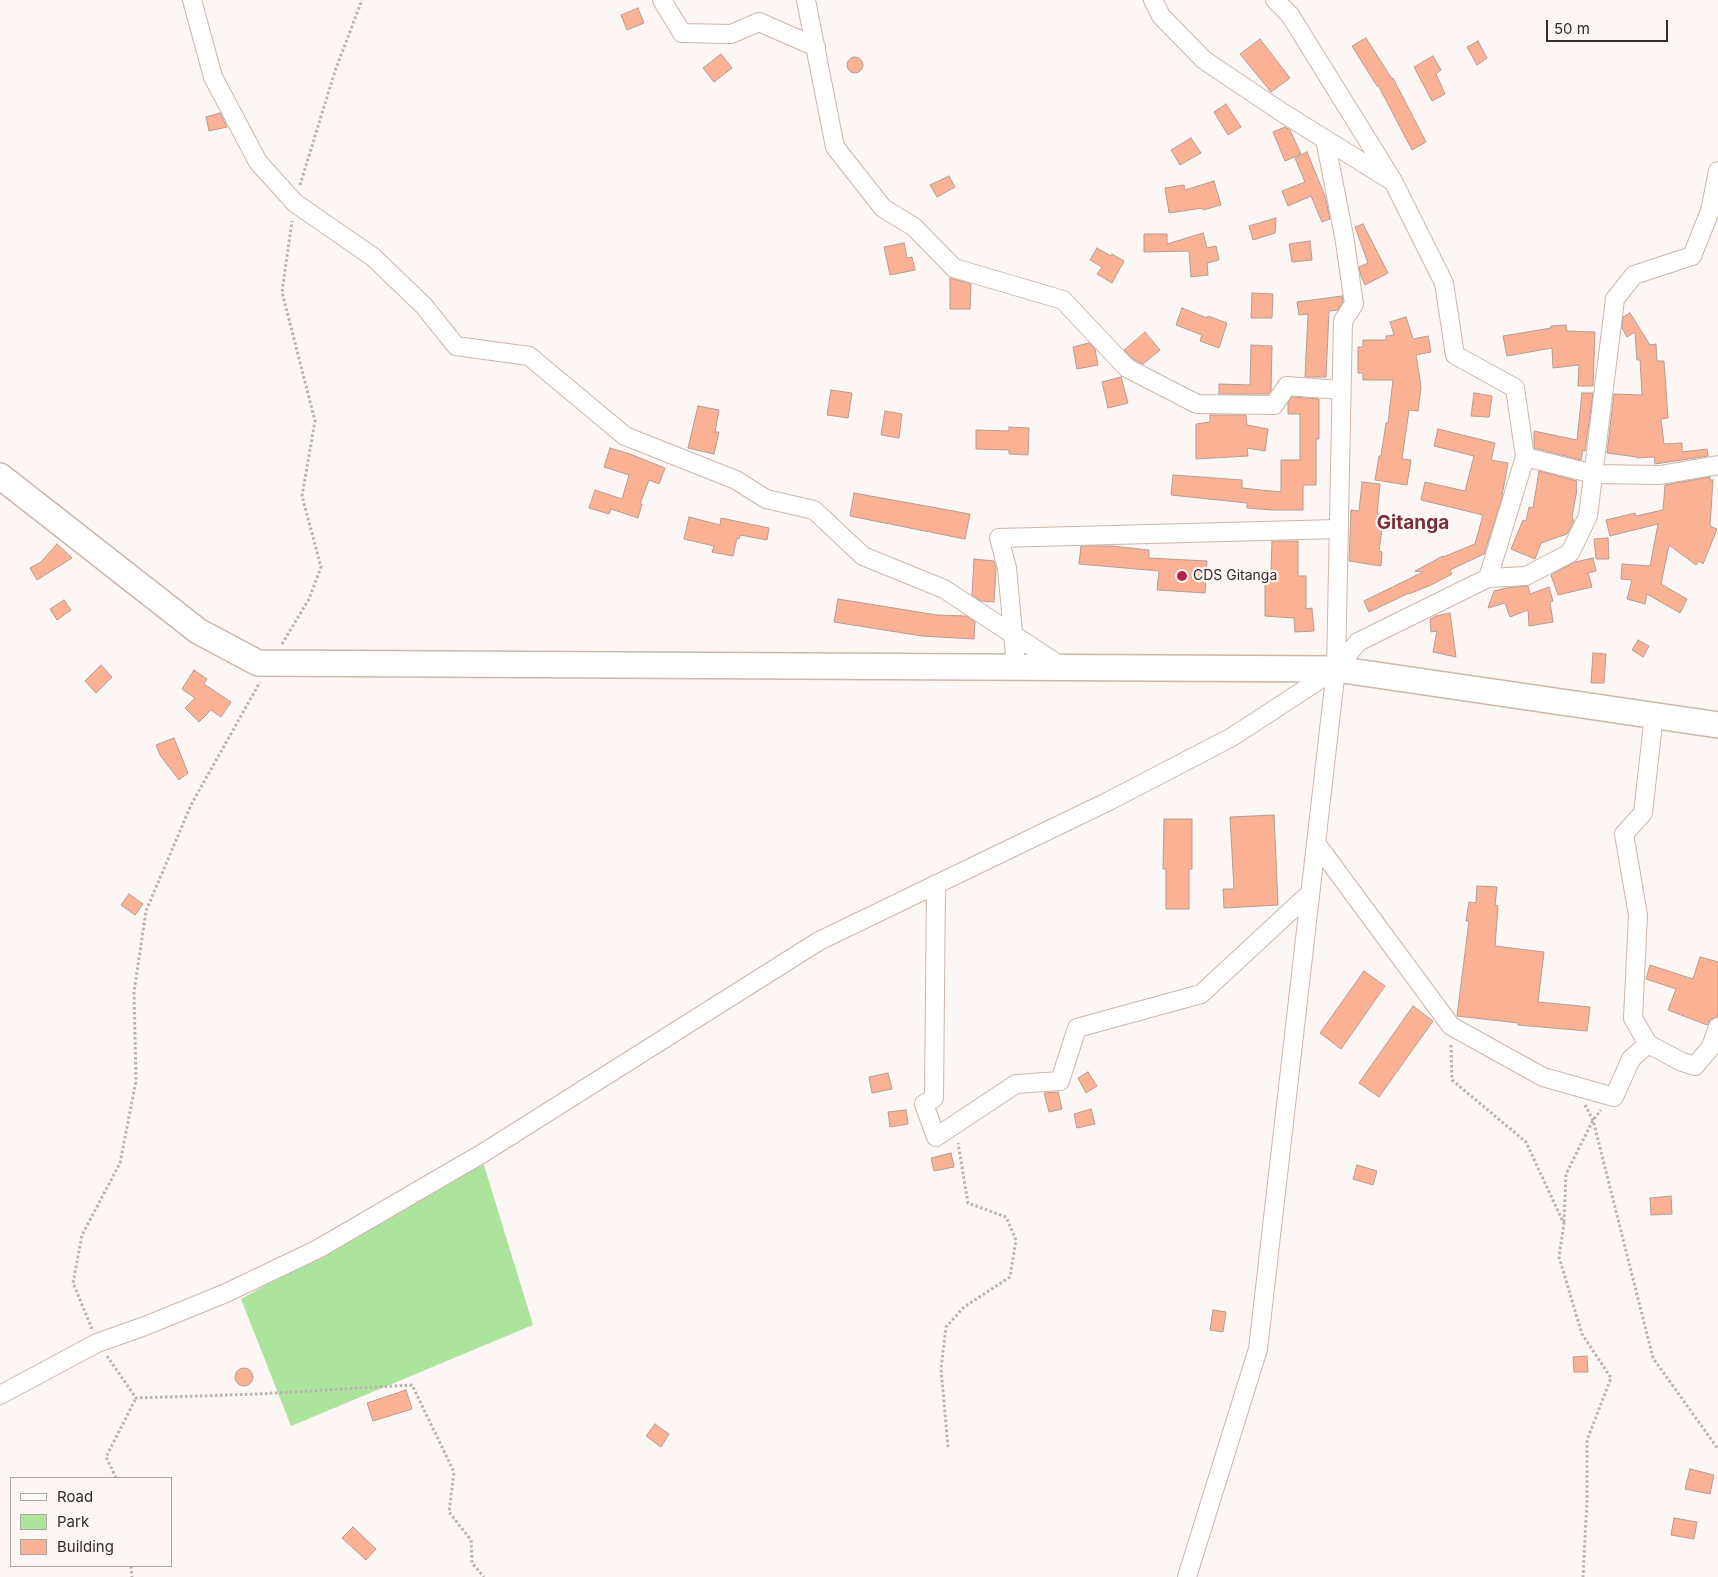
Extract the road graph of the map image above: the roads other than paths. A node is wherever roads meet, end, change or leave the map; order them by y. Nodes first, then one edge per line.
1 (192, 0) edge
2 (662, 0) edge
3 (806, 0) edge
4 (1153, 0) edge
5 (1275, 0) edge
6 (816, 47) junction
7 (1325, 139) junction
8 (1718, 171) edge
9 (1393, 181) junction
10 (1340, 390) junction
11 (1526, 457) junction
12 (1718, 465) edge
13 (1594, 474) junction
14 (0, 476) edge
15 (1338, 529) junction
16 (1488, 578) junction
17 (1014, 635) junction
18 (1016, 666) junction
19 (1062, 666) junction
20 (1336, 668) junction
21 (1654, 715) junction
22 (1718, 725) edge
23 (1316, 843) junction
24 (936, 884) junction
25 (1310, 893) junction
26 (1718, 1027) edge
27 (1648, 1044) junction
28 (0, 1395) edge
29 (1187, 1577) edge

1 - 17 street
2 - 6 street
3 - 6 street
4 - 7 street
5 - 9 street
6 - 10 street
7 - 9 street
7 - 10 street
8 - 13 street
9 - 11 street
10 - 15 street
11 - 13 street
11 - 16 street
12 - 13 street
13 - 16 street
14 - 18 main road
15 - 17 street
15 - 20 street
16 - 20 street
17 - 18 street
17 - 19 street
18 - 19 main road
19 - 20 main road
20 - 21 main road
20 - 23 street
20 - 24 street
21 - 22 main road
21 - 27 street
23 - 25 street
23 - 27 street
24 - 25 street
24 - 28 street
25 - 29 street
26 - 27 street

